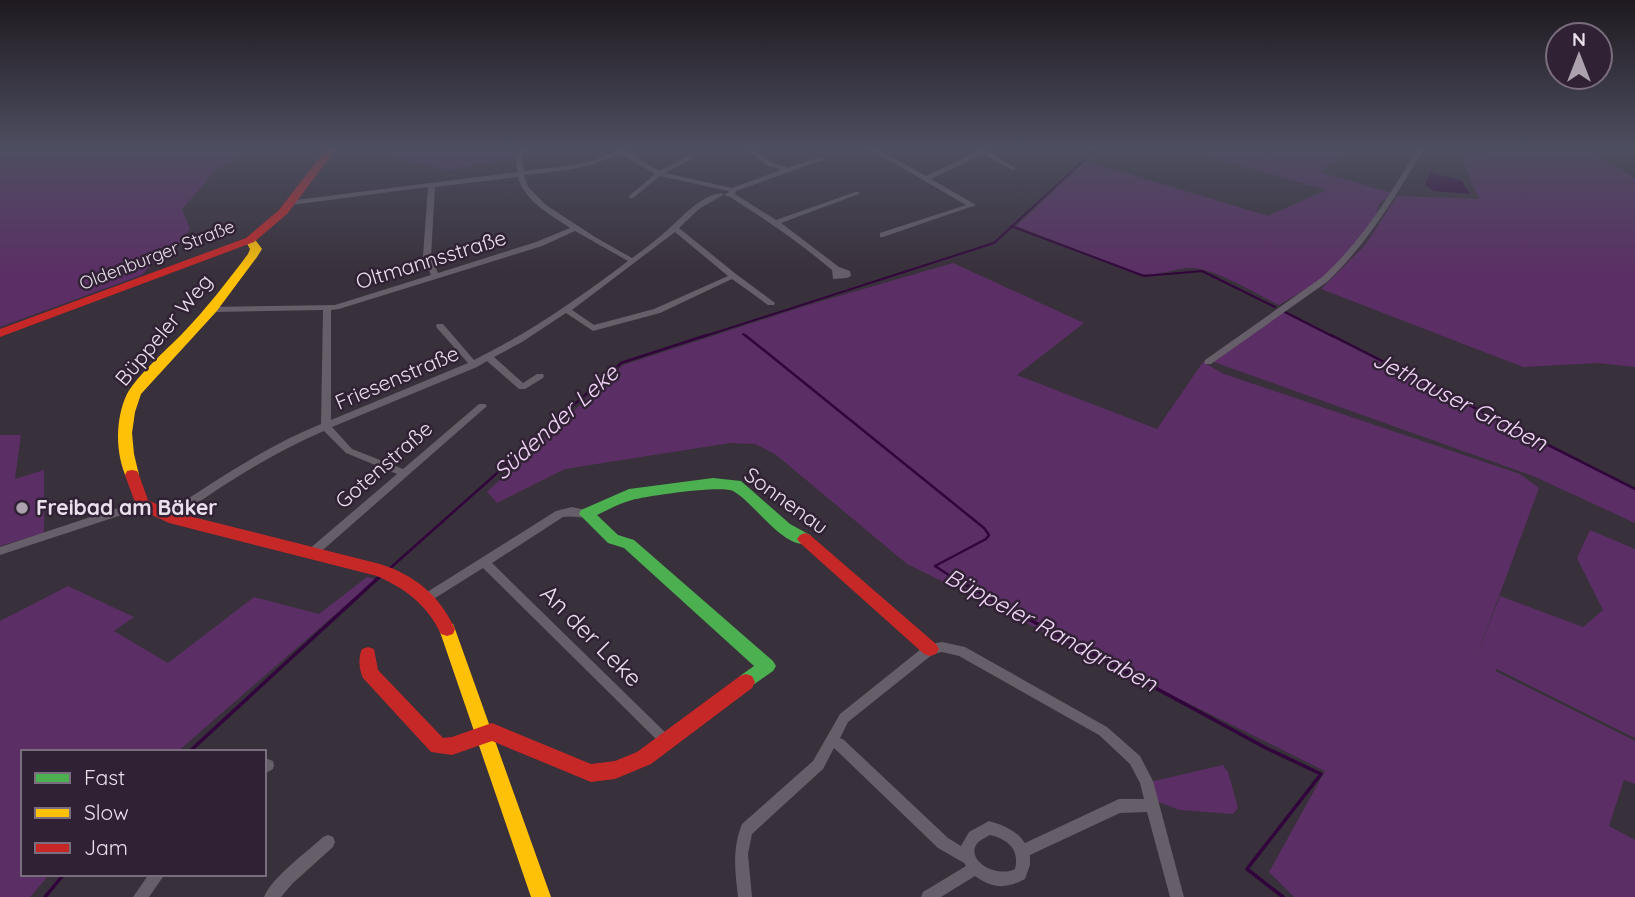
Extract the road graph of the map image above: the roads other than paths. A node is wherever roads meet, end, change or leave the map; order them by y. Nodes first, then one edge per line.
1 (300, 190) edge
2 (384, 190) edge
3 (432, 190) edge
4 (528, 190) edge
5 (640, 190) edge
6 (723, 190) edge
7 (733, 190) edge
8 (945, 190) edge
9 (1396, 190) edge
10 (727, 192) junction
11 (857, 193) dead end
12 (631, 197) dead end
13 (292, 200) junction
14 (777, 222) junction
15 (675, 228) junction
16 (577, 229) junction
17 (883, 235) dead end
18 (250, 240) junction
19 (633, 261) junction
20 (836, 269) dead end
21 (733, 276) junction
22 (436, 277) junction
23 (771, 303) dead end
24 (212, 309) junction
25 (327, 309) junction
26 (567, 310) junction
27 (440, 326) dead end
28 (0, 333) edge
29 (488, 357) junction
30 (1208, 362) dead end
31 (474, 365) junction
32 (540, 376) dead end
33 (482, 406) dead end
34 (326, 427) junction
35 (402, 472) junction
36 (142, 504) junction
37 (586, 514) junction
38 (169, 517) junction
39 (0, 551) edge
40 (312, 554) junction
41 (485, 563) junction
42 (428, 597) junction
43 (930, 649) junction
44 (368, 654) dead end
45 (483, 733) junction
46 (666, 741) junction
47 (834, 741) junction
48 (1145, 806) dead end
49 (328, 842) dead end
50 (1021, 851) junction
51 (970, 863) junction
52 (156, 876) edge
53 (1002, 891) edge
54 (140, 897) edge
55 (271, 897) edge
56 (541, 897) edge
57 (745, 897) edge
58 (928, 897) edge
59 (1177, 897) edge

1 - 13 street, Oldenburger Straße
2 - 13 street
3 - 22 street
4 - 16 street
5 - 12 street
6 - 10 street
7 - 10 street, Friesenstraße
8 - 17 street
9 - 30 street
10 - 14 street
10 - 15 street, Friesenstraße
11 - 14 street
13 - 18 street, Oldenburger Straße
14 - 20 street
15 - 19 street, Friesenstraße
15 - 21 street
16 - 19 street
16 - 22 street, Oltmannsstraße
18 - 24 street, Büppeler Weg
18 - 28 street, Oldenburger Straße
19 - 26 street, Friesenstraße
21 - 23 street
21 - 26 street
22 - 25 street, Oltmannsstraße
24 - 25 street, Oltmannsstraße
24 - 36 street, Büppeler Weg
25 - 34 street
26 - 29 street, Friesenstraße
27 - 31 street
29 - 31 street, Friesenstraße
29 - 32 street
31 - 34 street, Friesenstraße
33 - 35 street, Gotenstraße
34 - 35 street
34 - 38 street, Friesenstraße
35 - 40 street, Gotenstraße
36 - 38 street
36 - 39 street
37 - 41 street, Sonnenau
37 - 43 street, Sonnenau
37 - 46 street
38 - 40 street
40 - 42 street
41 - 42 street
41 - 46 street, An der Leke
42 - 45 street
43 - 47 street
43 - 59 street
44 - 45 street
45 - 46 street
45 - 56 street
47 - 51 street
47 - 57 street
48 - 50 street
49 - 55 street
50 - 51 street
50 - 53 street
51 - 53 street
51 - 58 street
52 - 54 street

